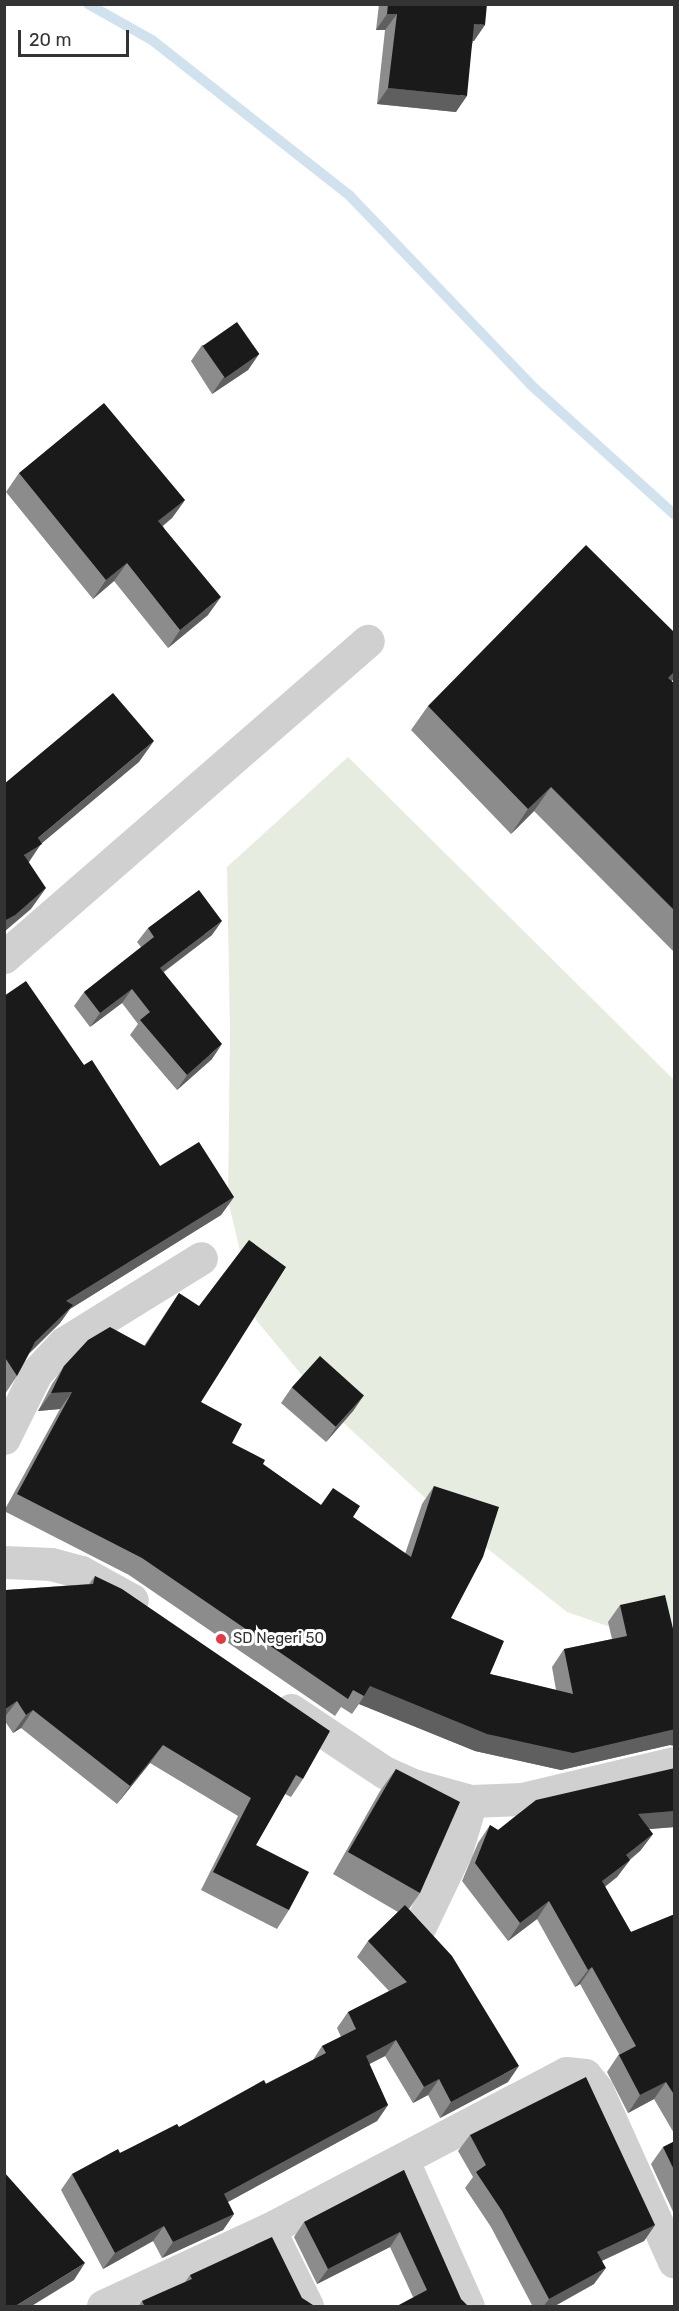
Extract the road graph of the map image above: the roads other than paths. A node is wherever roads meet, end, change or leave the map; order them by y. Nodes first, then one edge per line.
1 (368, 641) dead end
2 (4, 957) edge
3 (201, 1258) dead end
4 (4, 1438) edge
5 (4, 1562) edge
6 (157, 1617) edge
7 (263, 1691) edge
8 (675, 1763) edge
9 (471, 1801) junction
10 (420, 1926) edge
11 (403, 2161) junction
12 (269, 2229) junction
13 (675, 2261) edge
14 (103, 2307) edge
15 (307, 2307) edge
16 (468, 2307) edge

1 - 2 street
3 - 4 street
5 - 6 street
7 - 9 street
8 - 9 street
9 - 10 street
11 - 12 street
11 - 13 street
11 - 16 street
12 - 14 street
12 - 15 street

